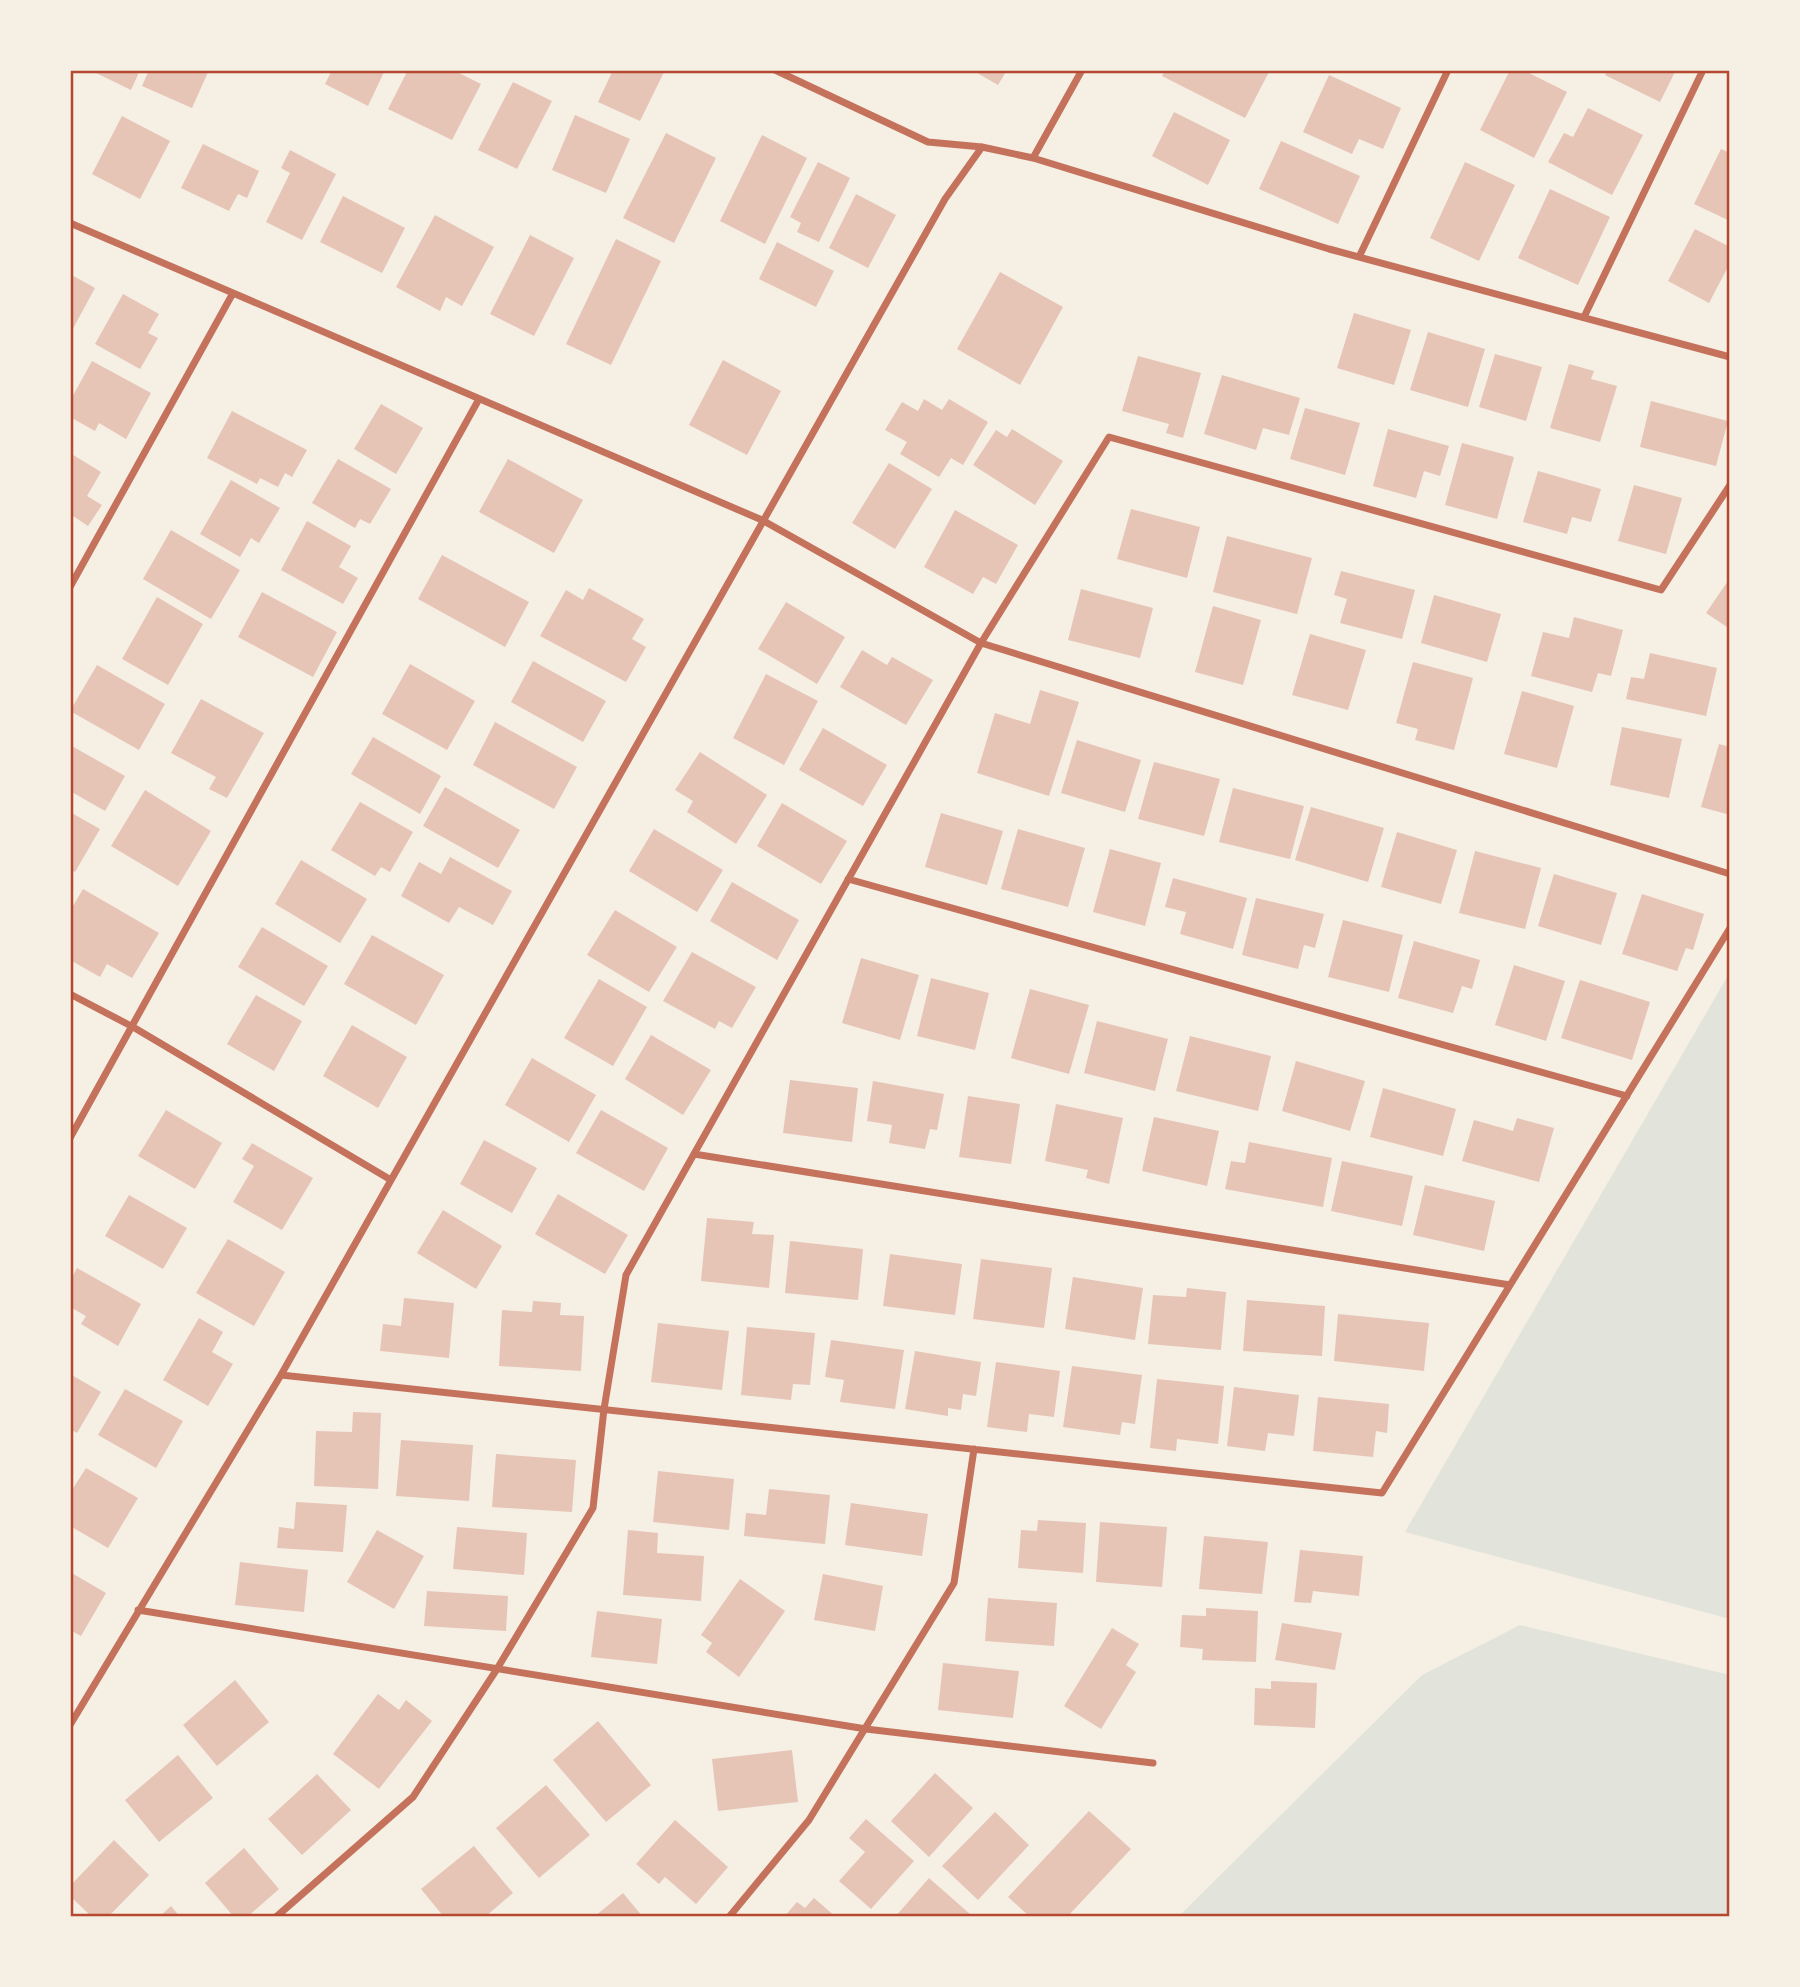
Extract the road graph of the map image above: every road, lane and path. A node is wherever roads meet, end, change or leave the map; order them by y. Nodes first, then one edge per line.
1 (775, 70) edge
2 (797, 70) edge
3 (1082, 70) edge
4 (1448, 70) edge
5 (1703, 70) edge
6 (793, 78) junction
7 (982, 147) junction
8 (1033, 158) junction
9 (70, 223) edge
10 (1359, 257) junction
11 (233, 293) junction
12 (1584, 317) junction
13 (1730, 356) edge
14 (479, 398) junction
15 (1730, 485) edge
16 (762, 520) junction
17 (70, 587) edge
18 (981, 643) junction
19 (1730, 874) edge
20 (848, 879) junction
21 (1730, 928) edge
22 (70, 994) edge
23 (132, 1027) junction
24 (1627, 1096) junction
25 (70, 1139) edge
26 (694, 1154) junction
27 (391, 1180) junction
28 (1510, 1285) junction
29 (281, 1375) junction
30 (604, 1409) junction
31 (974, 1449) junction
32 (138, 1610) junction
33 (496, 1669) junction
34 (70, 1725) edge
35 (866, 1729) junction
36 (1153, 1763) dead end
37 (276, 1917) edge
38 (729, 1917) edge

1 - 6 street
2 - 6 street
3 - 8 street
4 - 10 street
5 - 12 street
6 - 7 street
7 - 8 street
7 - 16 street
8 - 10 street
9 - 11 street
10 - 12 street
11 - 14 street
11 - 17 street
12 - 13 street
14 - 16 street
14 - 23 street
15 - 18 street
16 - 18 street
16 - 27 street
18 - 19 street
18 - 20 street
20 - 24 street
20 - 26 street
21 - 24 street
22 - 23 street
23 - 25 street
23 - 27 street
24 - 28 street
26 - 28 street
26 - 30 street
27 - 29 street
28 - 31 street
29 - 30 street
29 - 32 street
30 - 31 street
30 - 33 street
31 - 35 street
32 - 33 street
32 - 34 street
33 - 35 street
33 - 37 street
35 - 36 street
35 - 38 street

